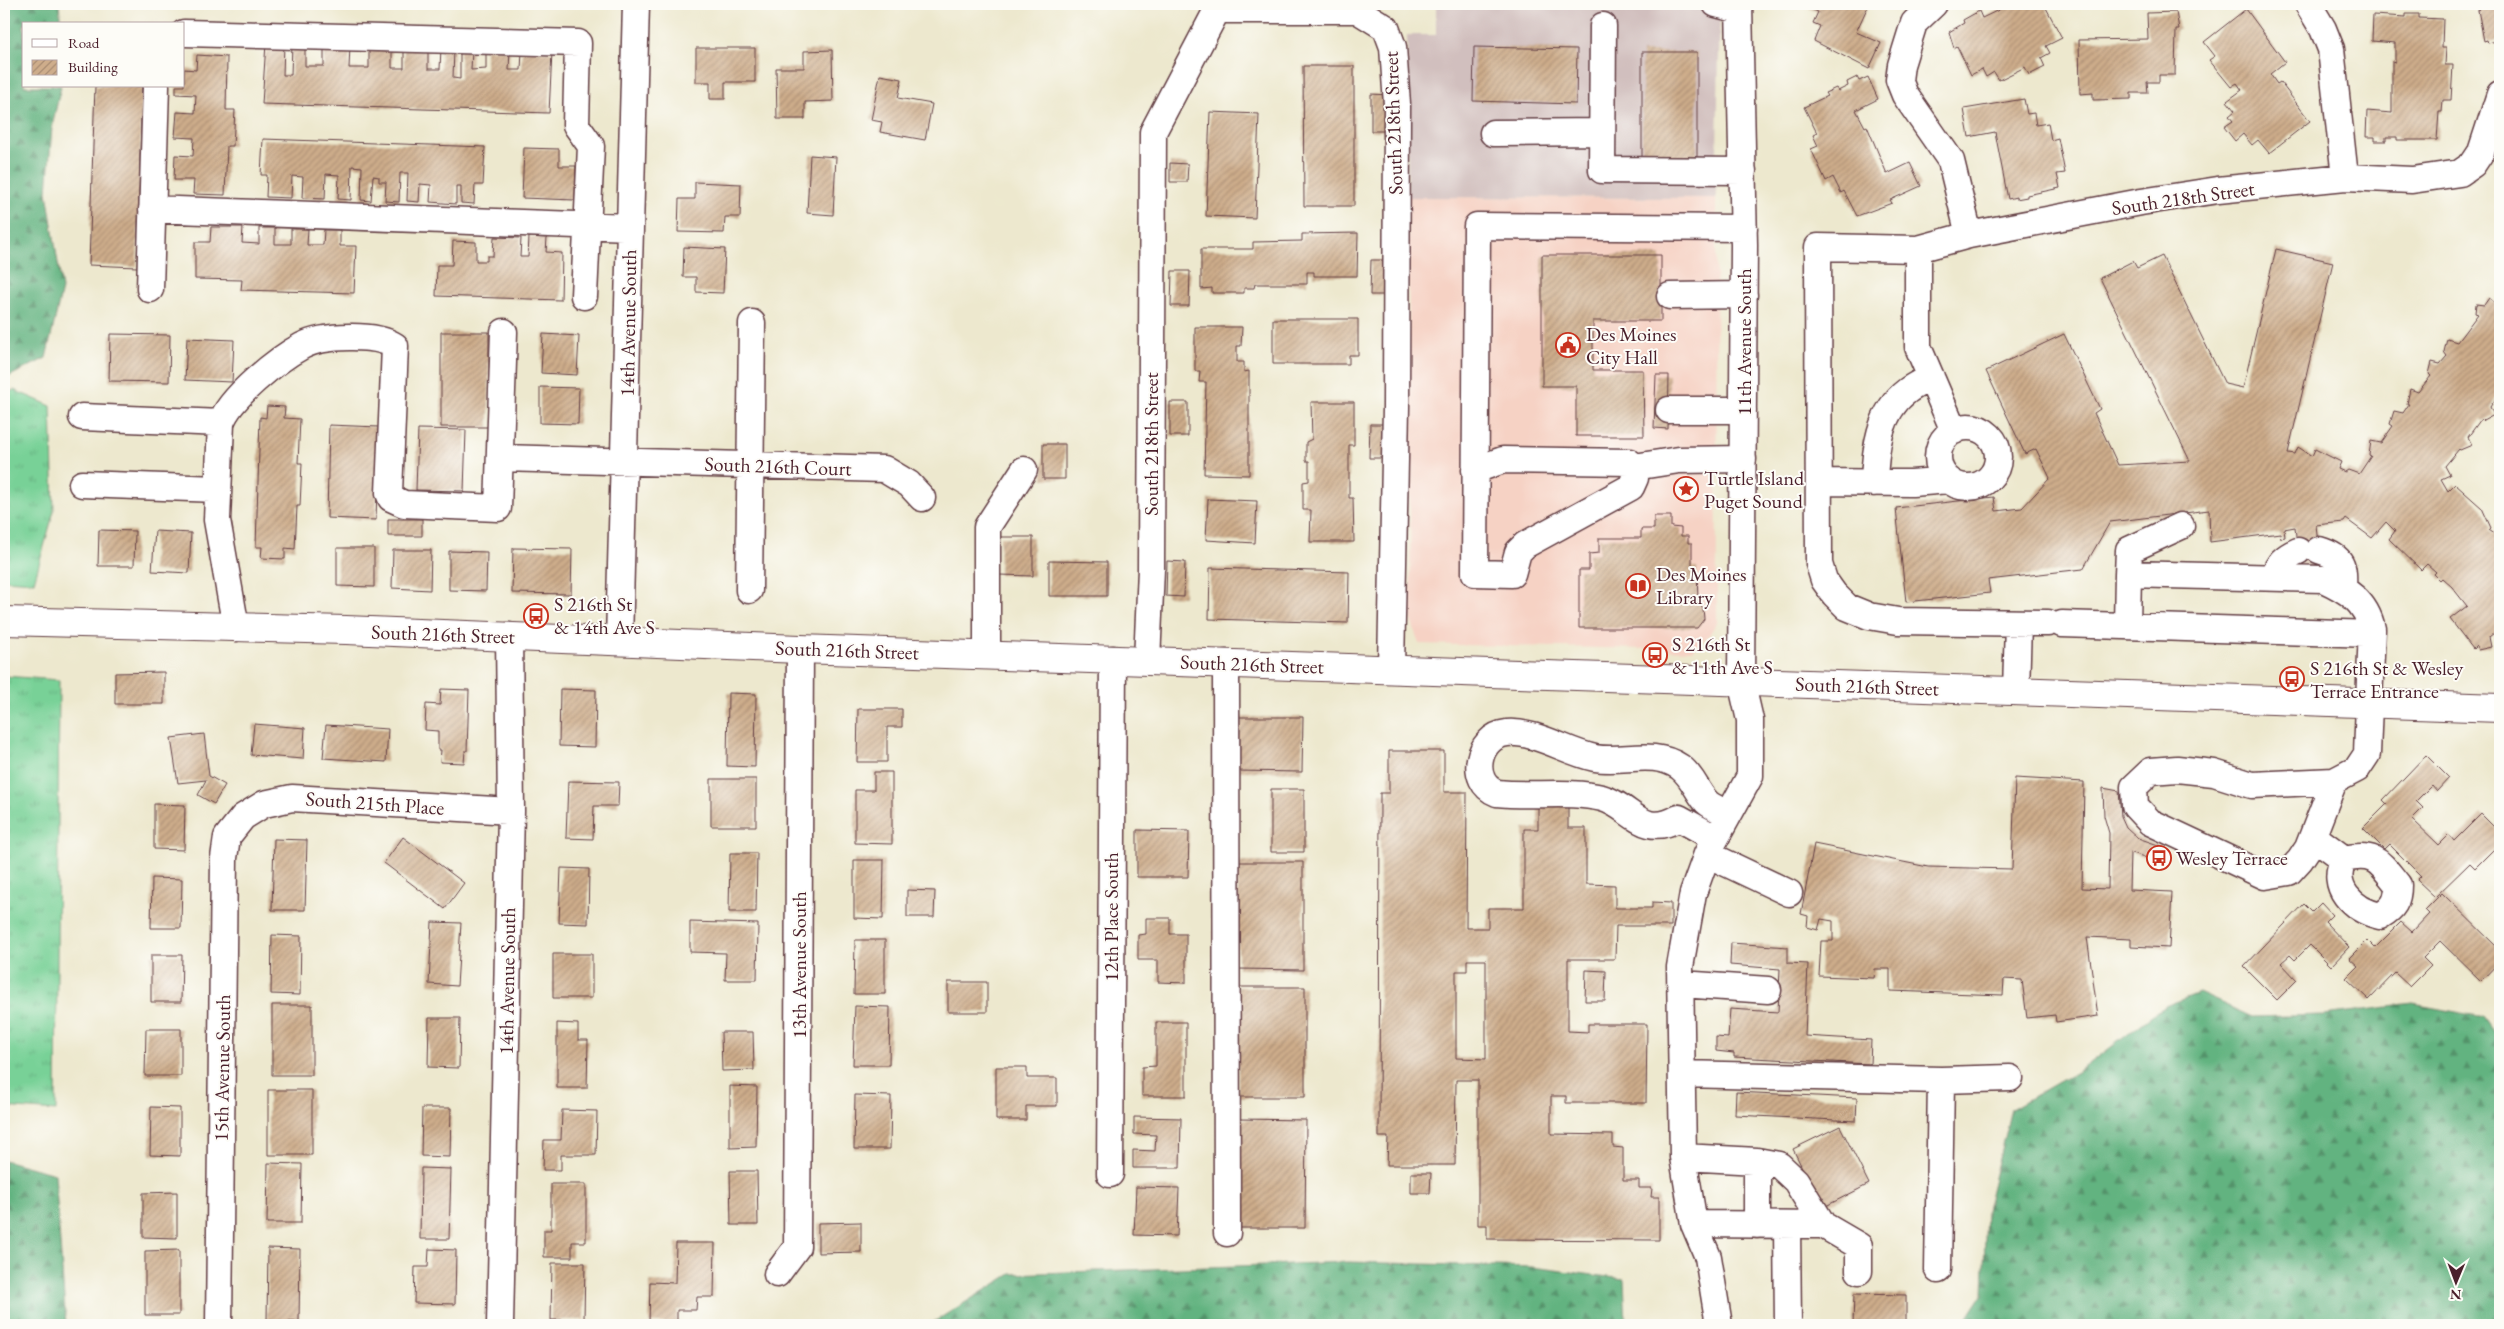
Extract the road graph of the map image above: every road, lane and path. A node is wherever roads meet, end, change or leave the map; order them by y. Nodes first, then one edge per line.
1 (636, 4) edge
2 (1934, 4) edge
3 (2308, 4) edge
4 (1731, 6) edge
5 (1217, 7) edge
6 (1603, 26) dead end
7 (185, 34) edge
8 (156, 88) edge
9 (2500, 94) edge
10 (1602, 132) junction
11 (1493, 133) dead end
12 (1743, 171) junction
13 (2345, 177) junction
14 (152, 209) junction
15 (587, 225) junction
16 (630, 227) junction
17 (1744, 228) junction
18 (1969, 236) junction
19 (1918, 248) junction
20 (150, 289) dead end
21 (1744, 295) junction
22 (584, 296) dead end
23 (1670, 296) dead end
24 (752, 323) dead end
25 (504, 332) dead end
26 (1931, 377) junction
27 (1669, 410) dead end
28 (1743, 410) junction
29 (82, 417) dead end
30 (221, 424) junction
31 (1954, 431) junction
32 (500, 458) junction
33 (1743, 459) junction
34 (624, 462) junction
35 (752, 464) junction
36 (1634, 467) junction
37 (1024, 470) dead end
38 (1475, 470) junction
39 (1949, 480) junction
40 (1819, 482) junction
41 (1874, 483) junction
42 (82, 484) dead end
43 (218, 489) junction
44 (922, 498) dead end
45 (2182, 526) dead end
46 (2128, 574) junction
47 (2274, 577) junction
48 (2343, 589) junction
49 (750, 590) dead end
50 (4, 621) edge
51 (2018, 623) junction
52 (2127, 625) junction
53 (236, 628) junction
54 (2371, 634) junction
55 (509, 636) junction
56 (619, 642) junction
57 (800, 649) junction
58 (987, 655) junction
59 (1113, 659) junction
60 (1147, 661) junction
61 (1226, 664) junction
62 (1391, 669) junction
63 (1741, 681) junction
64 (2016, 691) junction
65 (2368, 705) junction
66 (2500, 708) edge
67 (2334, 781) junction
68 (510, 811) junction
69 (1728, 814) junction
70 (243, 817) joint
71 (2312, 836) junction
72 (1711, 846) junction
73 (2344, 859) dead end
74 (1789, 893) dead end
75 (1681, 984) junction
76 (1768, 990) dead end
77 (1683, 1074) junction
78 (2010, 1078) dead end
79 (1941, 1080) junction
80 (1683, 1157) junction
81 (1757, 1161) junction
82 (1110, 1174) dead end
83 (1694, 1224) junction
84 (1758, 1225) junction
85 (1787, 1225) junction
86 (1823, 1226) junction
87 (1227, 1233) dead end
88 (1938, 1270) dead end
89 (1859, 1271) dead end
90 (777, 1274) dead end
91 (219, 1325) edge
92 (500, 1325) edge
93 (1719, 1325) edge
94 (1788, 1325) edge

1 - 16 street, 14th Avenue South
2 - 18 street
3 - 13 street
4 - 12 street, 11th Avenue South
5 - 60 street, South 218th Street
5 - 62 street, South 218th Street
6 - 10 street
7 - 15 street
8 - 14 street
9 - 13 street, South 218th Street
10 - 11 street
10 - 12 street
12 - 17 street, 11th Avenue South
13 - 18 street, South 218th Street
14 - 15 street
14 - 20 street
15 - 16 street
15 - 22 street
16 - 34 street, 14th Avenue South
17 - 21 street, 11th Avenue South
17 - 38 street
18 - 19 street, South 218th Street
19 - 26 street
19 - 40 street, South 218th Street
21 - 23 street
21 - 28 street, 11th Avenue South
24 - 35 street
25 - 32 street
26 - 31 street
26 - 41 street
27 - 28 street
28 - 33 street, 11th Avenue South
29 - 30 street
30 - 32 street
30 - 43 street
31 - 39 street
31 - 39 street
32 - 34 street, South 216th Court
33 - 36 street
33 - 63 street, 11th Avenue South
34 - 35 street, South 216th Court
34 - 56 street, 14th Avenue South
35 - 44 street, South 216th Court
35 - 49 street
36 - 38 street
36 - 38 street
37 - 58 street
39 - 41 street
40 - 41 street
40 - 51 street
42 - 43 street
43 - 53 street
45 - 46 street
46 - 47 street
46 - 52 street
47 - 48 street
47 - 48 street
48 - 54 street
50 - 53 main road, South 216th Street
51 - 52 street
51 - 64 street
52 - 54 street
53 - 55 main road, South 216th Street
54 - 65 street
55 - 56 main road, South 216th Street
55 - 68 street, 14th Avenue South
56 - 57 main road, South 216th Street
57 - 58 main road, South 216th Street
57 - 90 street, 13th Avenue South
58 - 59 main road, South 216th Street
59 - 60 main road, South 216th Street
59 - 82 street, 12th Place South
60 - 61 main road, South 216th Street
61 - 62 main road, South 216th Street
61 - 87 street
62 - 63 main road, South 216th Street
63 - 64 main road, South 216th Street
63 - 69 street, 11th Avenue South
64 - 65 main road, South 216th Street
65 - 66 main road, South 216th Street
65 - 67 street
67 - 71 street
67 - 71 street
68 - 70 street, South 215th Place
68 - 92 street, 14th Avenue South
69 - 72 street, 11th Avenue South
69 - 72 street
70 - 91 street, 15th Avenue South
71 - 73 street
72 - 74 street
72 - 75 street, 11th Avenue South
75 - 76 street
75 - 77 street, 11th Avenue South
77 - 79 street
77 - 80 street, 11th Avenue South
78 - 79 street
79 - 88 street
80 - 81 street
80 - 83 street, 11th Avenue South
81 - 84 street
81 - 86 street
83 - 84 street
83 - 93 street, 11th Avenue South
84 - 85 street
85 - 86 street
85 - 94 street
86 - 89 street

